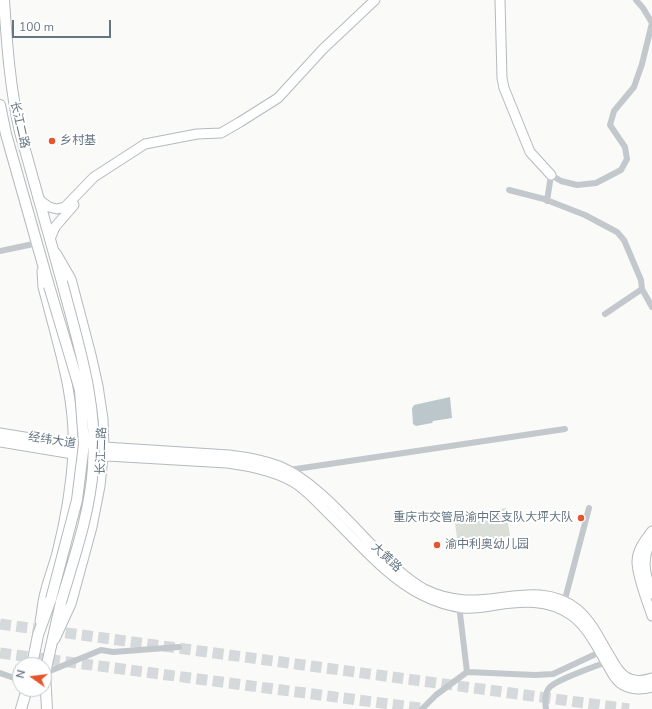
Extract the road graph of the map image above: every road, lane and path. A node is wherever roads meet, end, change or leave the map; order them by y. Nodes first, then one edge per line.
1 (4, 0) edge
2 (375, 0) edge
3 (500, 0) edge
4 (636, 0) edge
5 (0, 106) edge
6 (107, 168) junction
7 (551, 176) junction
8 (509, 190) dead end
9 (38, 198) junction
10 (547, 201) junction
11 (51, 243) junction
12 (39, 247) junction
13 (0, 251) edge
14 (642, 289) junction
15 (652, 307) edge
16 (605, 314) dead end
17 (72, 415) junction
18 (103, 419) junction
19 (565, 429) dead end
20 (0, 432) edge
21 (0, 442) edge
22 (73, 449) junction
23 (104, 451) junction
24 (285, 474) junction
25 (589, 508) dead end
26 (652, 531) edge
27 (652, 541) edge
28 (652, 594) edge
29 (56, 601) junction
30 (459, 603) junction
31 (563, 606) junction
32 (652, 616) edge
33 (38, 635) junction
34 (179, 648) dead end
35 (600, 652) junction
36 (48, 655) joint
37 (34, 657) edge
38 (606, 662) junction
39 (52, 670) edge
40 (467, 672) junction
41 (0, 673) edge
42 (12, 677) edge
43 (652, 678) edge
44 (652, 687) edge
45 (25, 697) edge
46 (46, 697) edge
47 (21, 709) edge
48 (47, 709) edge
49 (422, 709) edge
50 (546, 709) edge

1 - 9 main road, 长江二路
2 - 6 street
3 - 7 street
4 - 7 street
5 - 12 main road, 长江二路
6 - 9 street
6 - 11 street
7 - 10 street
8 - 10 street
9 - 11 main road, 长江二路
10 - 14 street
11 - 18 street, 长江二路
11 - 29 main road, 长江二路, bridge
12 - 13 street
12 - 17 street, 长江二路
12 - 29 main road, 长江二路, bridge
14 - 15 street
14 - 16 street
17 - 18 street
17 - 22 street, 长江二路
18 - 23 street, 长江二路
19 - 24 street
20 - 22 street, 经纬大道
21 - 22 street, 经纬大道
22 - 23 street, 经纬大道
22 - 33 street, 长江二路
23 - 24 street, 大黄路
23 - 36 street, 长江二路
24 - 30 street, 大黄路
25 - 31 street
26 - 32 street
27 - 28 street
29 - 33 main road, 长江二路
29 - 36 main road, 长江二路
30 - 31 street, 大黄路
30 - 40 street
31 - 35 street, 大黄路
31 - 43 street, 大黄路
33 - 37 main road, 长江二路
34 - 39 street
35 - 38 street, 大黄路
35 - 40 street
38 - 44 street, 大黄路
38 - 50 street
40 - 49 street
41 - 42 street
45 - 47 main road
46 - 48 main road, 长江二路

